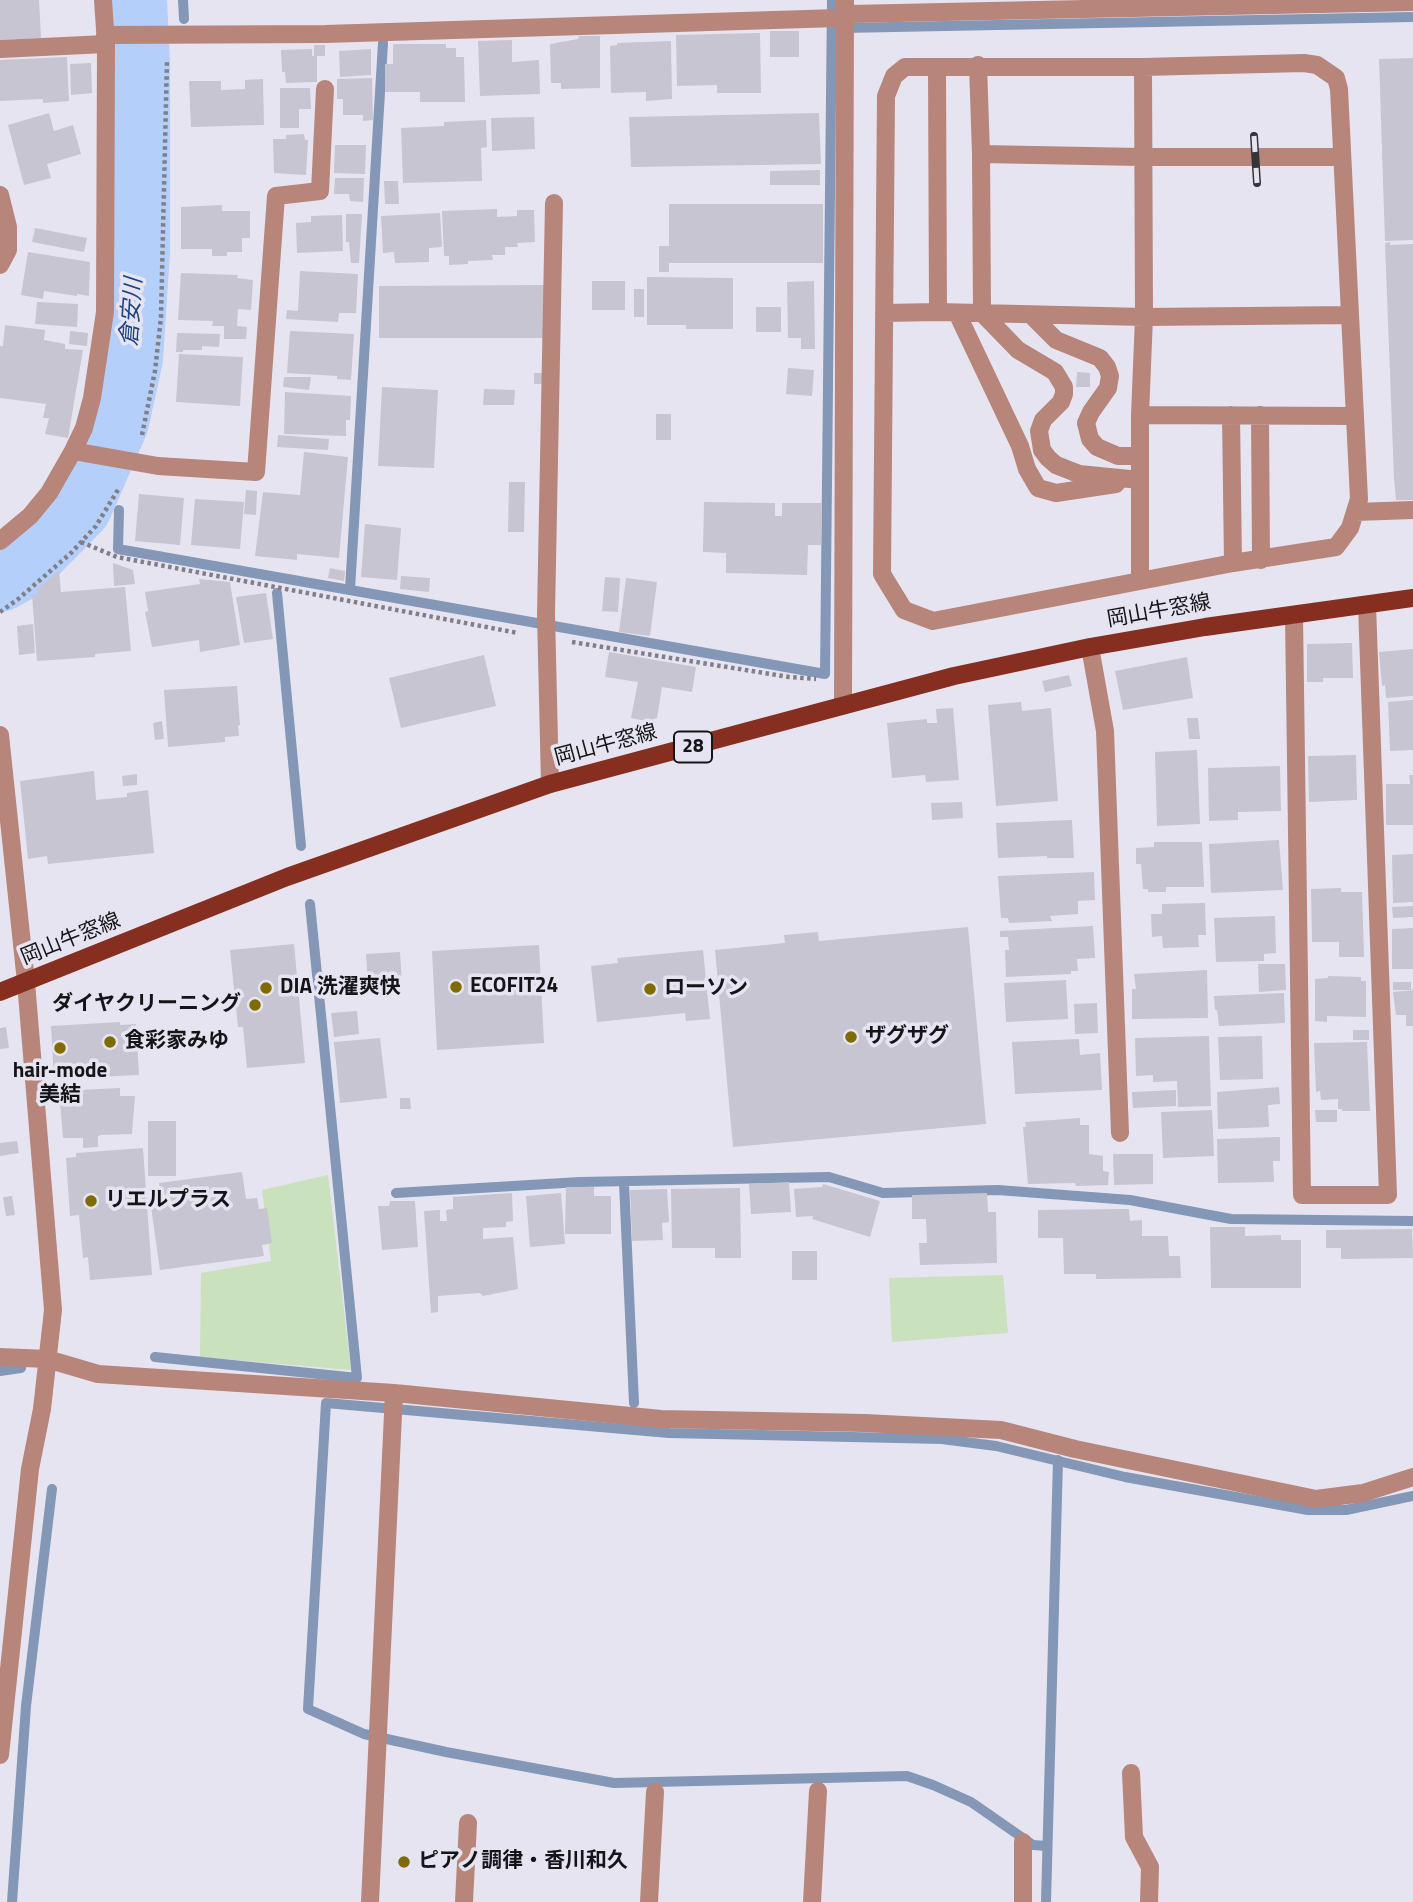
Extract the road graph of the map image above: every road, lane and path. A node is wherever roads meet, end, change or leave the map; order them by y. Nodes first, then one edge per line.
1 (103, 0) edge
2 (1413, 2) edge
3 (841, 18) edge
4 (110, 38) junction
5 (0, 49) edge
6 (978, 65) junction
7 (937, 67) junction
8 (1143, 67) junction
9 (325, 89) dead end
10 (981, 154) junction
11 (1142, 157) junction
12 (1342, 157) junction
13 (0, 195) edge
14 (554, 203) dead end
15 (0, 265) edge
16 (937, 312) junction
17 (884, 313) junction
18 (957, 313) junction
19 (982, 313) junction
20 (1031, 315) junction
21 (1350, 315) junction
22 (1143, 317) junction
23 (1140, 415) junction
24 (1231, 415) junction
25 (1260, 415) junction
26 (1355, 416) junction
27 (79, 452) junction
28 (1140, 456) junction
29 (1140, 480) junction
30 (1413, 510) edge
31 (1355, 512) junction
32 (0, 541) edge
33 (82, 542) dead end
34 (1261, 560) junction
35 (1233, 563) junction
36 (1140, 580) junction
37 (1413, 598) edge
38 (1367, 605) junction
39 (1294, 615) junction
40 (546, 628) junction
41 (1090, 647) junction
42 (843, 681) junction
43 (843, 705) junction
44 (0, 735) edge
45 (550, 784) junction
46 (26, 982) junction
47 (0, 992) edge
48 (1119, 1133) dead end
49 (0, 1357) edge
50 (47, 1359) junction
51 (394, 1404) junction
52 (1413, 1477) edge
53 (4, 1689) edge
54 (0, 1755) edge
55 (1131, 1773) dead end
56 (818, 1791) dead end
57 (654, 1793) dead end
58 (468, 1823) dead end
59 (1023, 1842) dead end
60 (369, 1902) edge
61 (464, 1902) edge
62 (649, 1902) edge
63 (812, 1902) edge
64 (1023, 1902) edge
65 (1149, 1902) edge

1 - 4 street
2 - 3 street
3 - 4 street
3 - 42 street
4 - 5 street
4 - 27 street
6 - 7 street
6 - 8 street
6 - 10 street
7 - 16 street
7 - 17 street
8 - 11 street
8 - 12 street
9 - 27 street
10 - 11 street
10 - 19 street
11 - 12 street
11 - 22 street
12 - 21 street
13 - 15 street
14 - 40 street
16 - 17 street
16 - 18 street
17 - 36 street
18 - 19 street
18 - 29 street
19 - 20 street
19 - 29 street
20 - 22 street
20 - 28 street
21 - 22 street
21 - 26 street
22 - 23 street
23 - 24 street
23 - 28 street
24 - 25 street
24 - 35 street
25 - 26 street
25 - 34 street
26 - 31 street
27 - 32 street
28 - 29 street
29 - 36 street
30 - 31 street
31 - 34 street
33 - 40 path
34 - 35 street
35 - 36 street
37 - 38 main road, 岡山牛窓線 / 28
38 - 39 main road, 岡山牛窓線 / 28
38 - 39 street
39 - 41 main road, 岡山牛窓線 / 28
40 - 42 path
40 - 45 street
41 - 43 main road, 岡山牛窓線 / 28
41 - 48 street
42 - 43 street
43 - 45 main road, 岡山牛窓線 / 28
44 - 46 street
45 - 46 main road, 岡山牛窓線 / 28
46 - 47 main road, 岡山牛窓線 / 28
46 - 50 street
49 - 50 street
50 - 51 street
50 - 53 street
51 - 52 street
51 - 60 street
53 - 54 street
55 - 65 street
56 - 63 street
57 - 62 street
58 - 61 street
59 - 64 street

